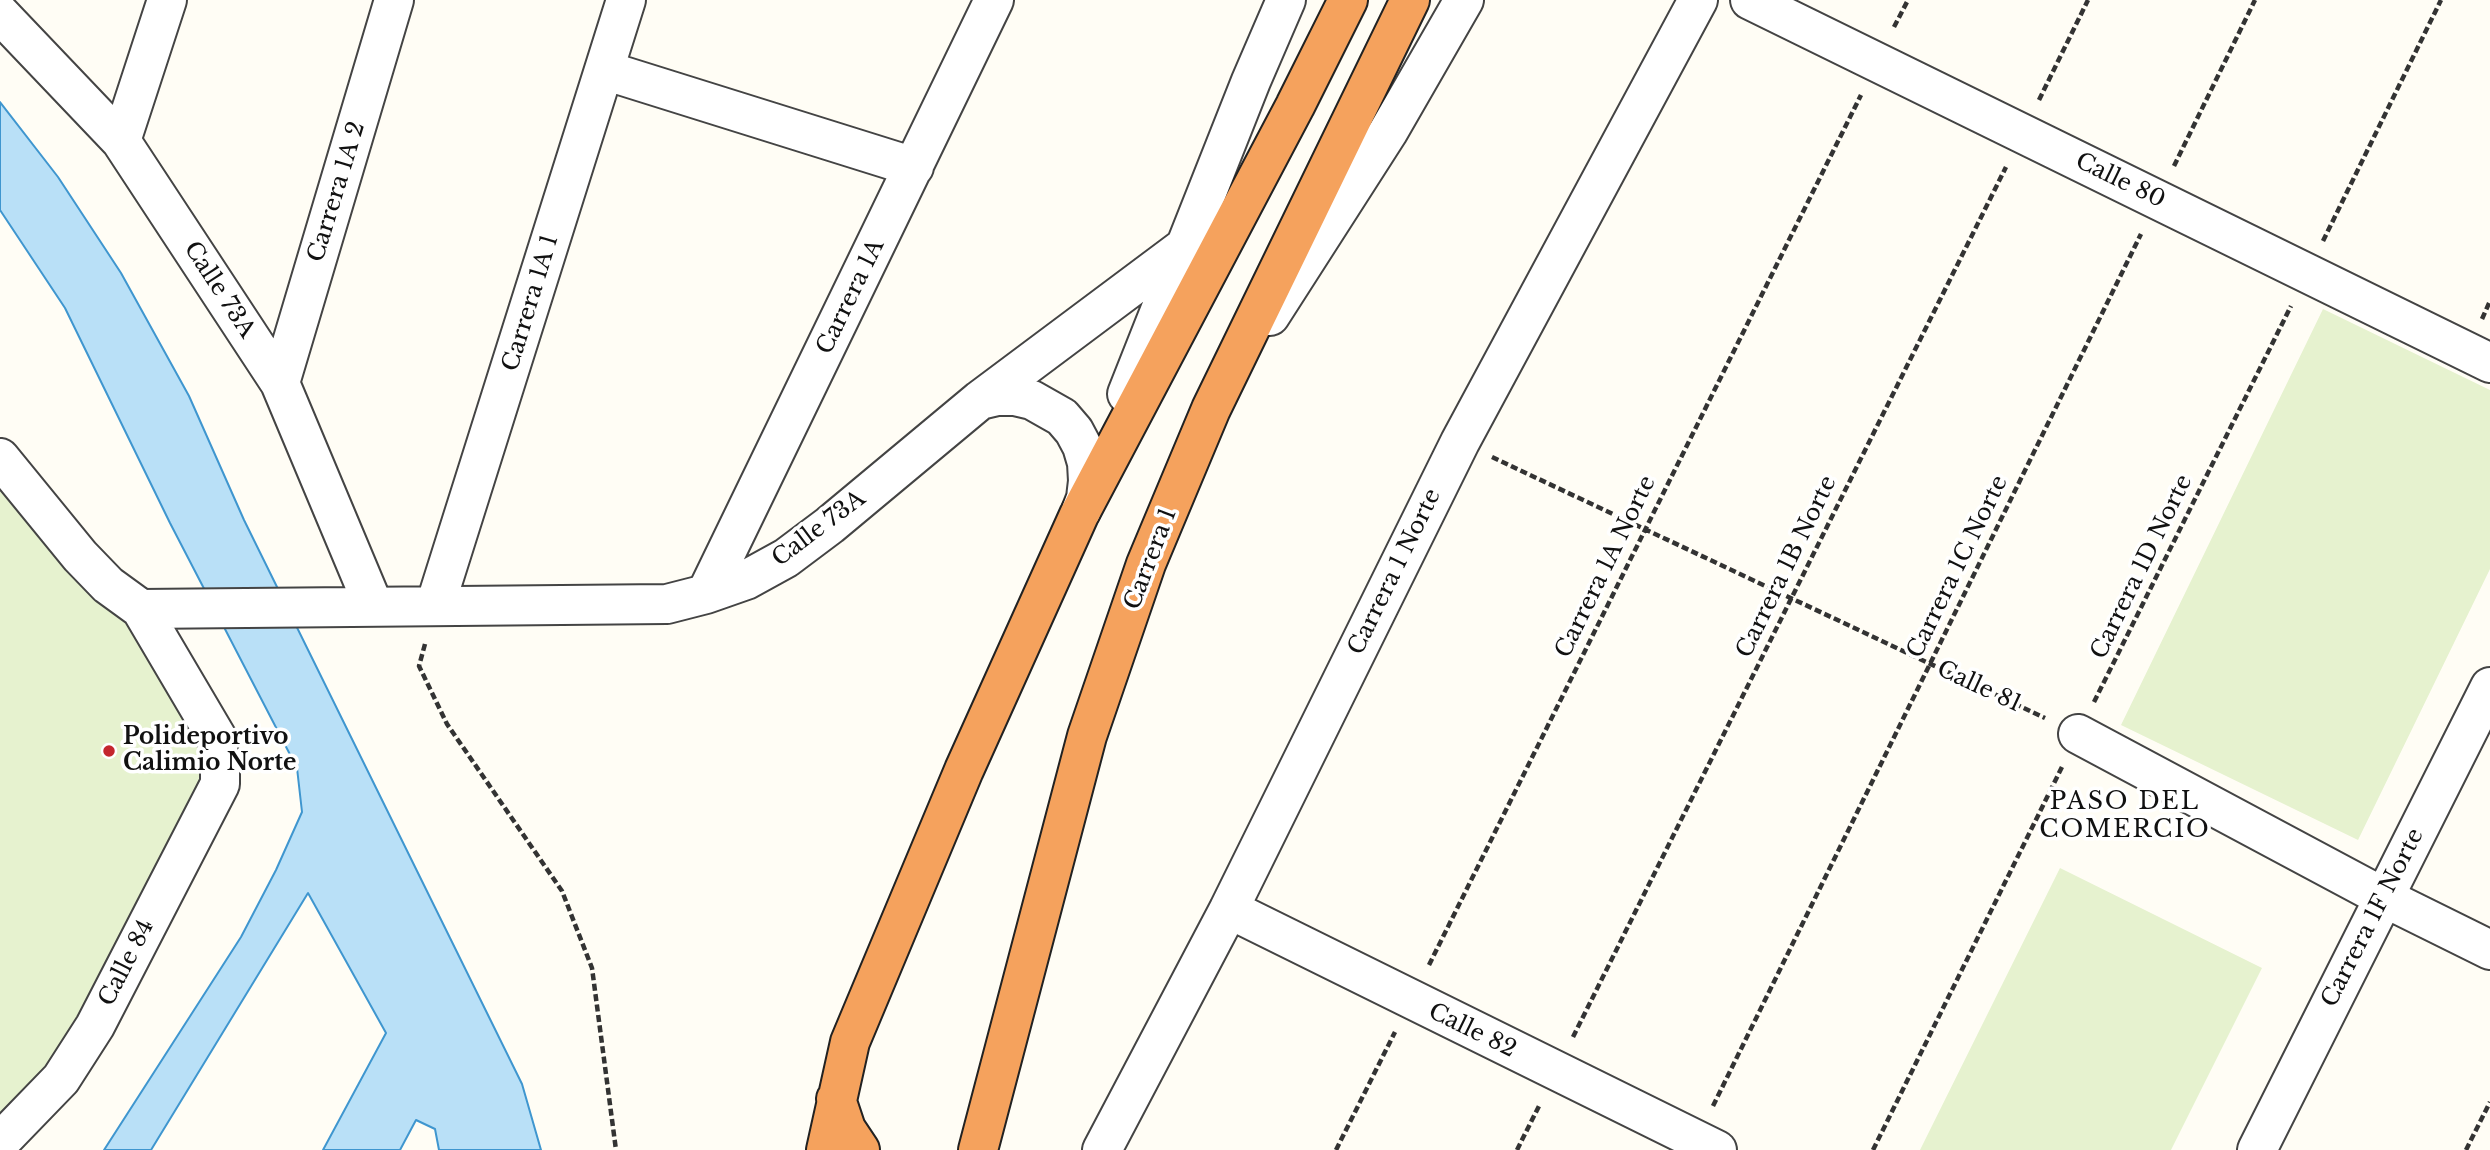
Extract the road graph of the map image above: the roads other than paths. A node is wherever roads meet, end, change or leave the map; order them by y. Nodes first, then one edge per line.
1 (167, 0) edge
2 (394, 0) edge
3 (626, 0) edge
4 (994, 0) edge
5 (1286, 0) edge
6 (1348, 0) edge
7 (1410, 0) edge
8 (1464, 0) edge
9 (1698, 0) edge
10 (1750, 0) edge
11 (0, 14) edge
12 (604, 71) junction
13 (121, 141) junction
14 (914, 167) junction
15 (1186, 246) junction
16 (2490, 363) edge
17 (280, 383) junction
18 (980, 400) junction
19 (1211, 409) junction
20 (0, 458) edge
21 (1079, 515) junction
22 (706, 594) junction
23 (435, 606) junction
24 (374, 607) junction
25 (141, 609) junction
26 (2490, 687) edge
27 (2078, 734) road end
28 (2384, 897) junction
29 (1228, 909) junction
30 (2490, 950) edge
31 (836, 1099) junction
32 (0, 1142) edge
33 (977, 1144) edge
34 (1707, 1145) edge
35 (810, 1150) edge
36 (826, 1150) edge
37 (860, 1150) edge
38 (1102, 1150) edge
39 (2257, 1150) edge

1 - 13 street
2 - 17 street, Carrera 1A 2
3 - 12 street, Carrera 1A 1
4 - 14 street, Carrera 1A
5 - 15 street
6 - 21 highway
7 - 19 highway, Carrera 1
8 - 19 street
9 - 29 street, Carrera 1 Norte
10 - 16 street, Calle 80
11 - 13 street, Calle 73A
12 - 14 street
12 - 23 street, Carrera 1A 1
13 - 17 street, Calle 73A
14 - 22 street, Carrera 1A
15 - 18 street, Calle 73A
15 - 21 street
17 - 24 street, Calle 73A
18 - 21 street
18 - 22 street, Calle 73A
19 - 33 highway, Carrera 1
20 - 25 street
21 - 31 highway
22 - 23 street, Calle 73A
23 - 24 street, Calle 73A
24 - 25 street, Calle 73A
25 - 32 street, Calle 84
26 - 28 street, Carrera 1F Norte
27 - 28 street
28 - 30 street
28 - 39 street, Carrera 1F Norte
29 - 34 street, Calle 82
29 - 38 street, Carrera 1 Norte
31 - 35 street
31 - 36 highway
31 - 37 highway

